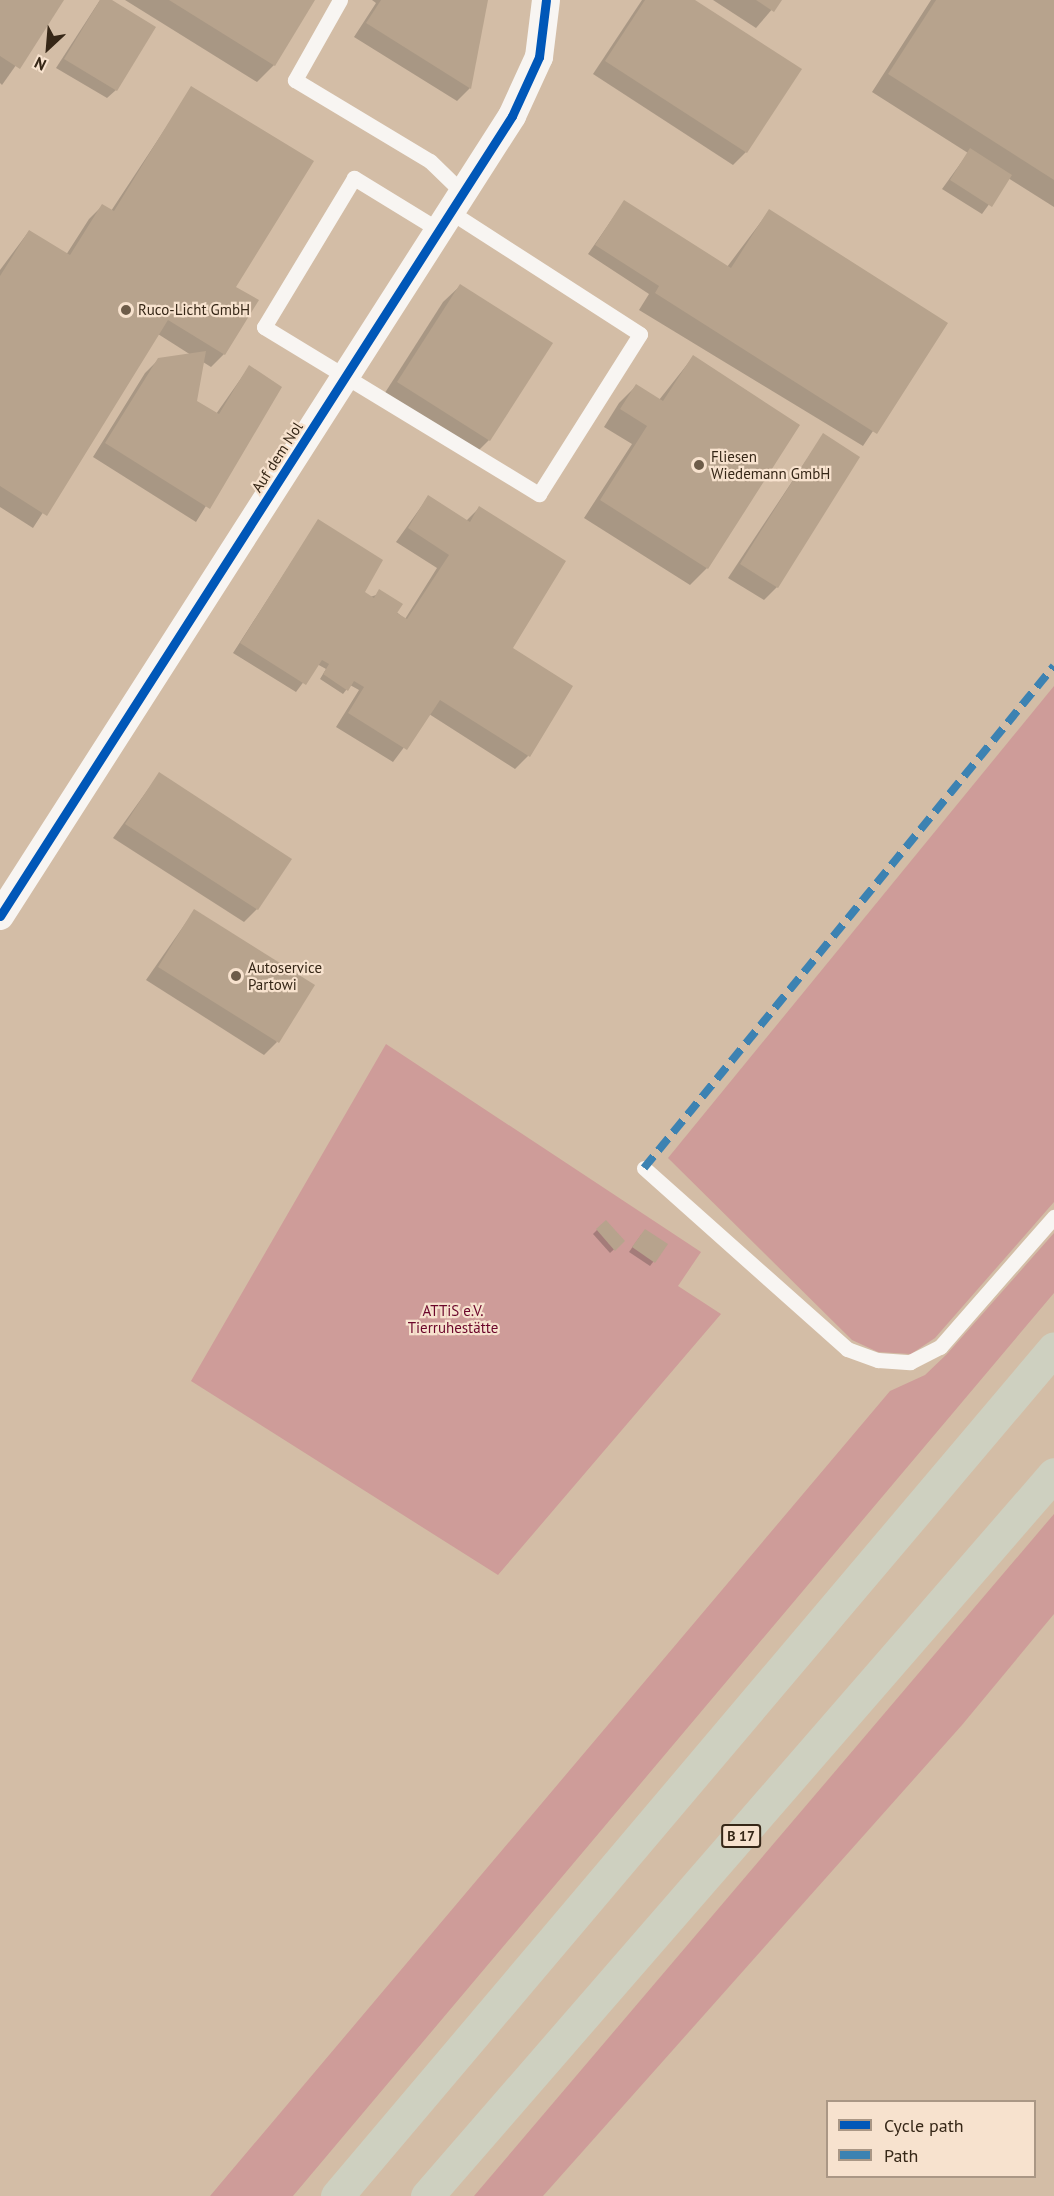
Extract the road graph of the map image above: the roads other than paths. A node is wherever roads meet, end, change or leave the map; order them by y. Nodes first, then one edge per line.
1 (340, 0) edge
2 (546, 0) edge
3 (451, 212) junction
4 (345, 378) junction
5 (0, 916) edge
6 (644, 1168) dead end
7 (1054, 1217) edge
8 (1054, 1348) edge
9 (1054, 1474) edge
10 (337, 2196) edge
11 (427, 2196) edge

1 - 3 lane
2 - 3 street, Auf dem Nol
3 - 4 street, Auf dem Nol
3 - 4 lane
3 - 4 lane
4 - 5 street, Auf dem Nol
6 - 7 lane
8 - 10 highway
9 - 11 highway, B 17

